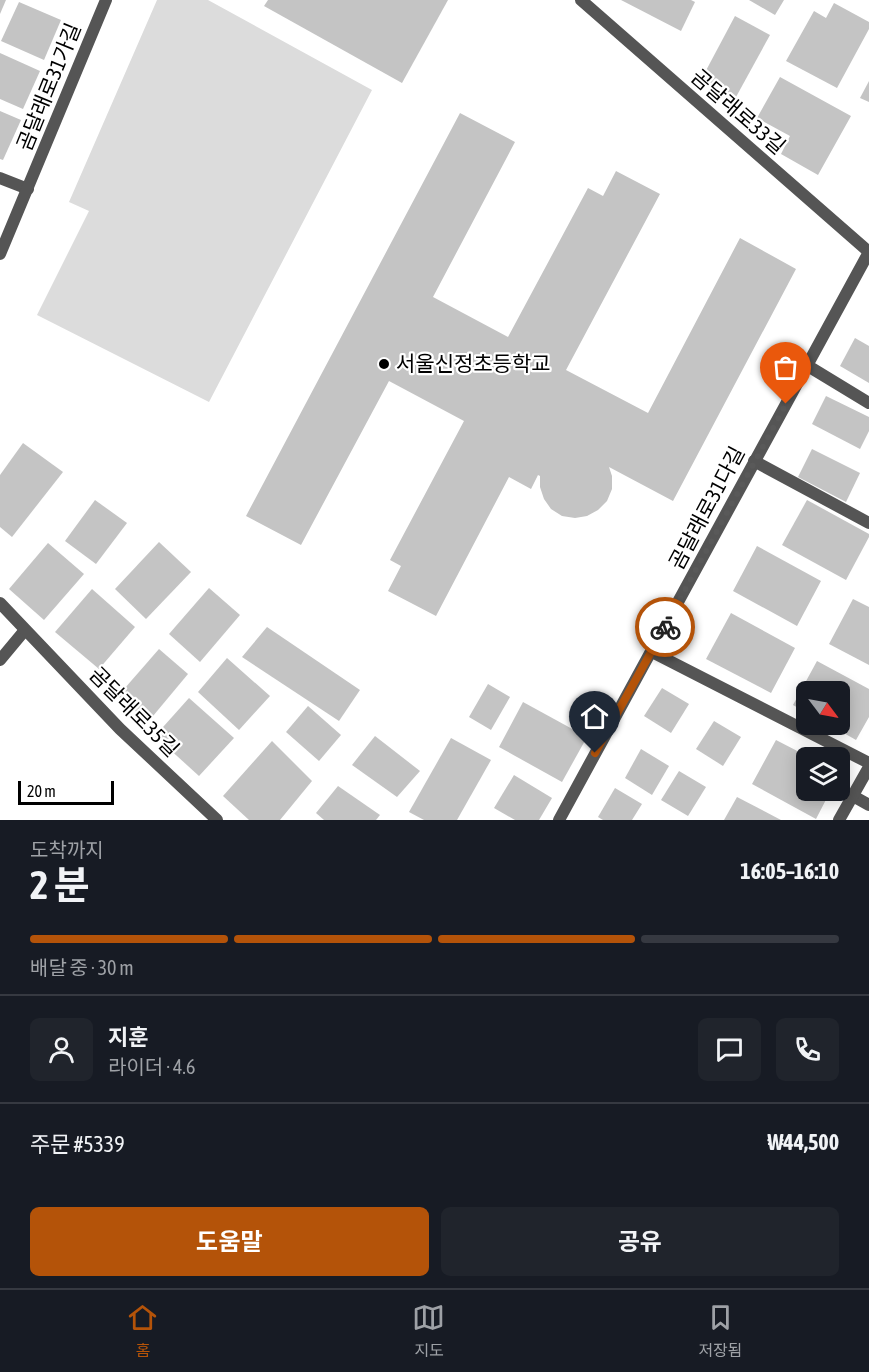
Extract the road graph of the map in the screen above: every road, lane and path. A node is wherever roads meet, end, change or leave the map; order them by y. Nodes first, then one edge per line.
1 (106, 0) edge
2 (581, 0) edge
3 (0, 178) edge
4 (28, 189) junction
5 (869, 252) edge
6 (0, 254) edge
7 (807, 366) junction
8 (869, 403) edge
9 (754, 461) junction
10 (869, 523) edge
11 (0, 603) edge
12 (25, 630) junction
13 (652, 652) junction
14 (0, 660) edge
15 (869, 765) edge
16 (853, 796) junction
17 (869, 805) edge
18 (564, 818) edge
19 (217, 820) edge
20 (839, 820) edge

1 - 4 street, 곰달래로31가길
2 - 5 street, 곰달래로33길
3 - 4 street
4 - 6 street, 곰달래로31가길
5 - 7 street, 곰달래로31다길
7 - 8 street
7 - 9 street, 곰달래로31다길
9 - 10 street
9 - 13 street, 곰달래로31다길
11 - 12 street, 곰달래로35길
12 - 14 street
12 - 19 street, 곰달래로35길
13 - 15 street
13 - 18 street, 곰달래로31다길
15 - 16 street
16 - 17 street
16 - 20 street

